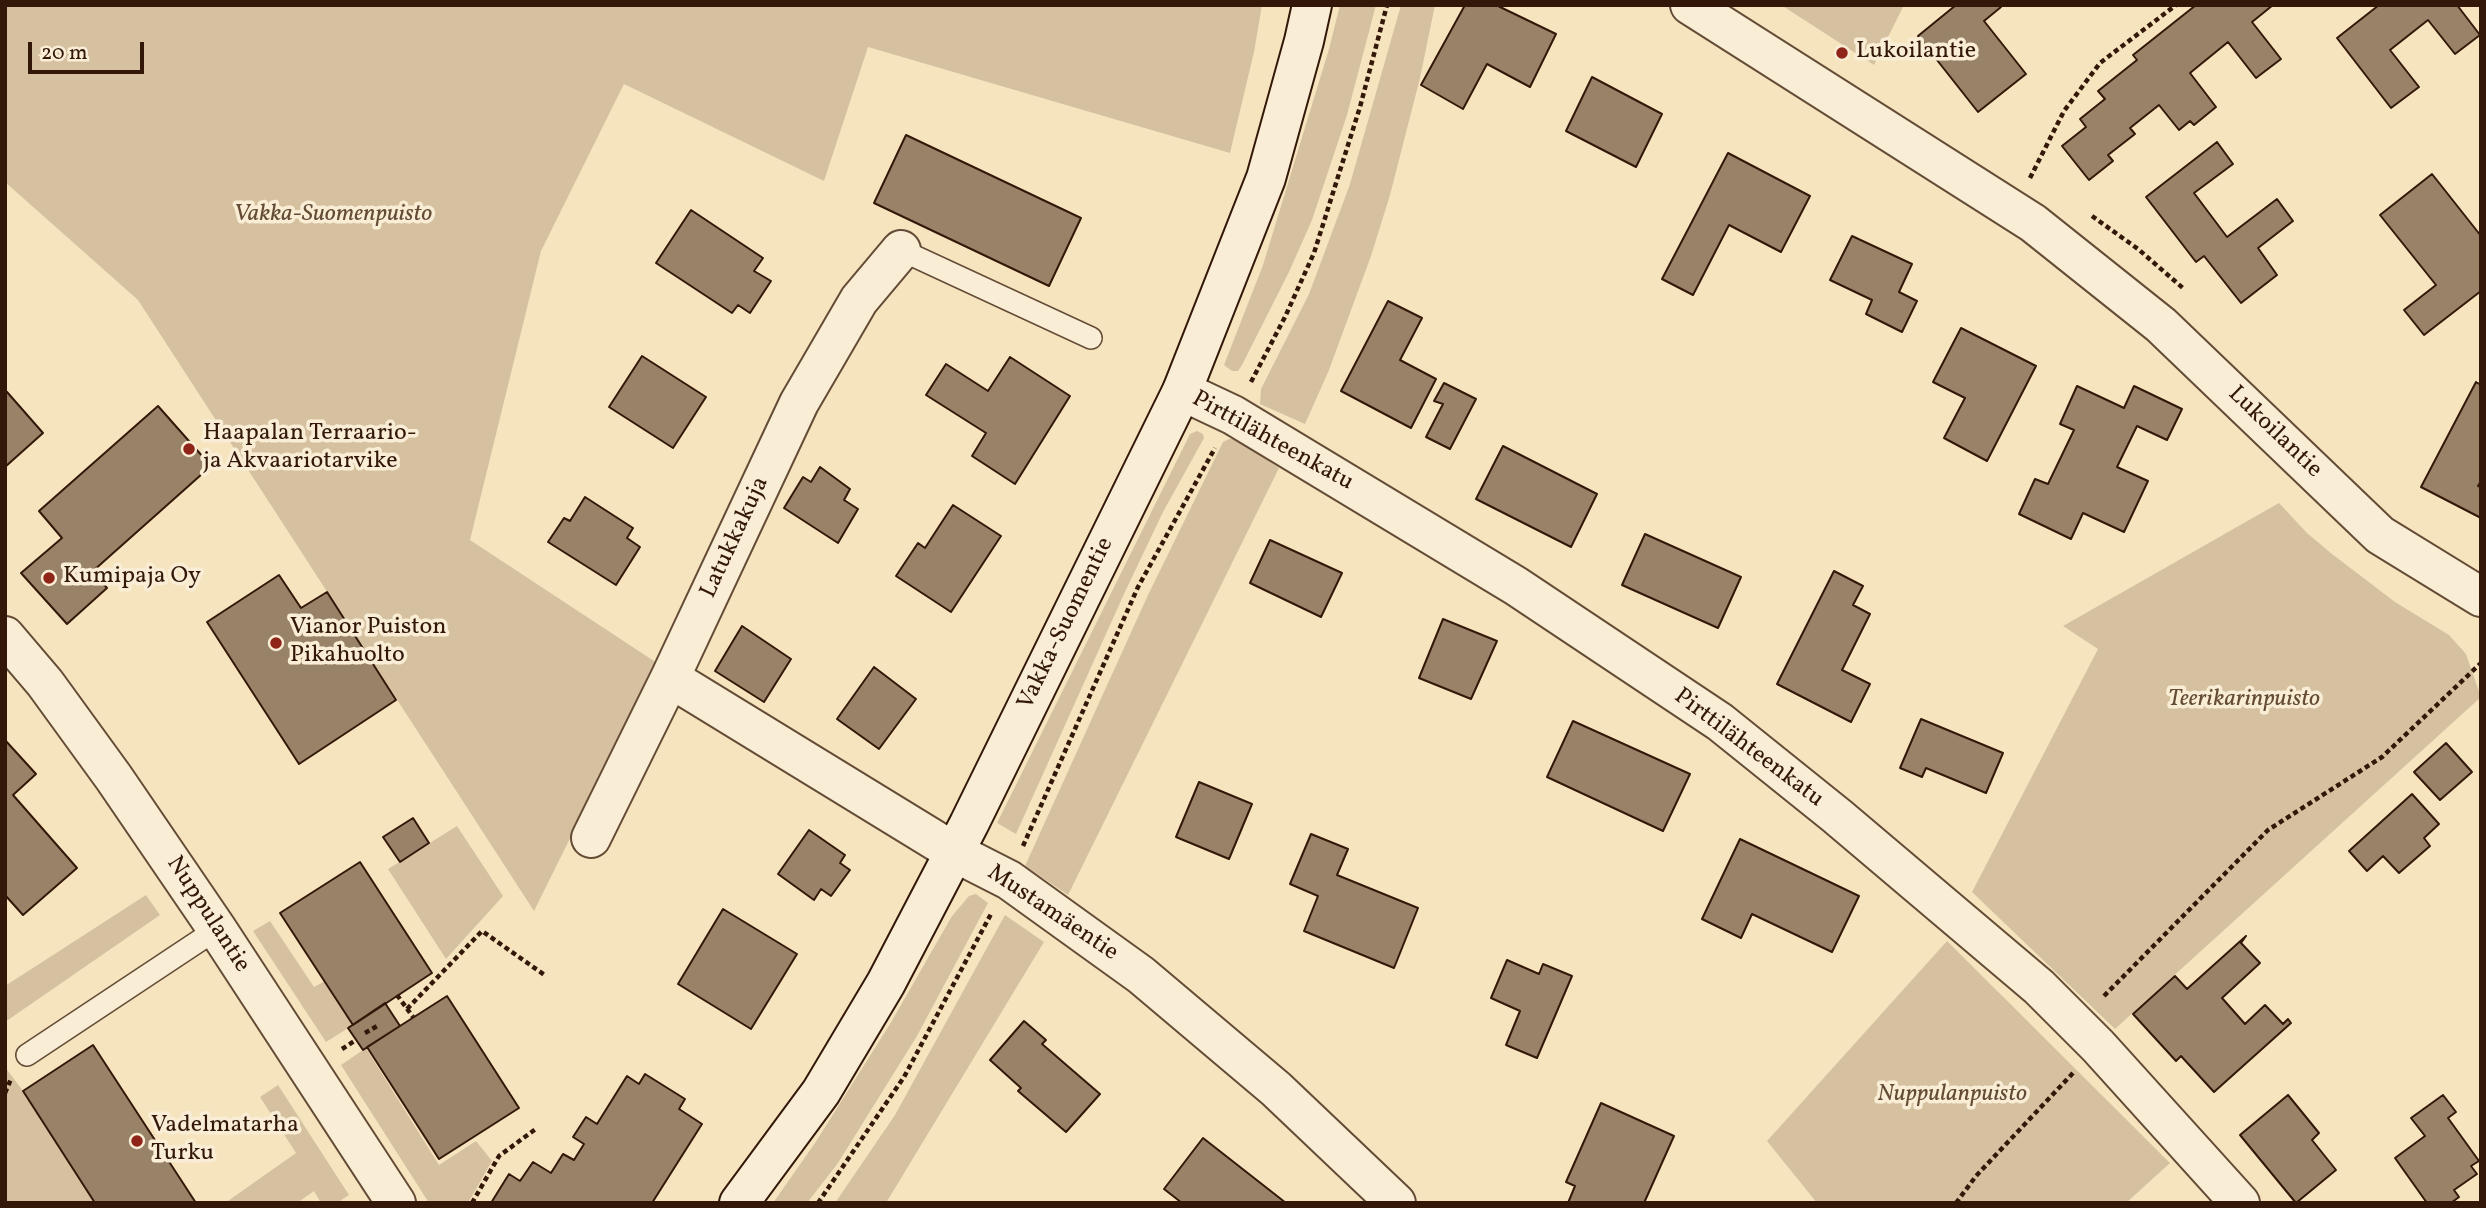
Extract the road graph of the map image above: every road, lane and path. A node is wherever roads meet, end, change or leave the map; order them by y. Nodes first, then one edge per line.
1 (1312, 5) edge
2 (1387, 5) edge
3 (1690, 5) edge
4 (2176, 5) edge
5 (2014, 210) junction
6 (901, 250) joint
7 (1091, 338) dead end
8 (1182, 391) junction
9 (1233, 415) junction
10 (2481, 597) edge
11 (5, 636) edge
12 (2481, 663) edge
13 (670, 678) junction
14 (591, 838) dead end
15 (954, 852) junction
16 (1009, 880) junction
17 (217, 929) junction
18 (546, 976) dead end
19 (397, 995) dead end
20 (407, 1009) junction
21 (413, 1017) dead end
22 (379, 1025) dead end
23 (365, 1033) dead end
24 (2087, 1035) junction
25 (27, 1055) dead end
26 (537, 1128) dead end
27 (396, 1203) edge
28 (472, 1203) edge
29 (739, 1203) edge
30 (818, 1203) edge
31 (1396, 1203) edge
32 (1956, 1203) edge
33 (2240, 1203) edge

1 - 8 street, Vakka-Suomentie
2 - 9 path
3 - 5 street, Lukoilantie
4 - 5 path
5 - 10 street, Lukoilantie
6 - 7 lane
6 - 13 street, Latukkakuja
8 - 9 street, Pirttilähteenkatu
8 - 15 street, Vakka-Suomentie
9 - 16 path
9 - 24 street, Pirttilähteenkatu
11 - 17 street, Nuppulantie
12 - 24 path
13 - 14 street, Latukkakuja
13 - 15 street, Mustamäentie
15 - 16 street, Mustamäentie
15 - 29 street, Vakka-Suomentie
16 - 30 path
16 - 31 street, Mustamäentie
17 - 25 lane
17 - 27 street, Nuppulantie
18 - 20 path
19 - 20 path
20 - 21 path
22 - 23 path
24 - 32 path
24 - 33 street, Pirttilähteenkatu
26 - 28 path

